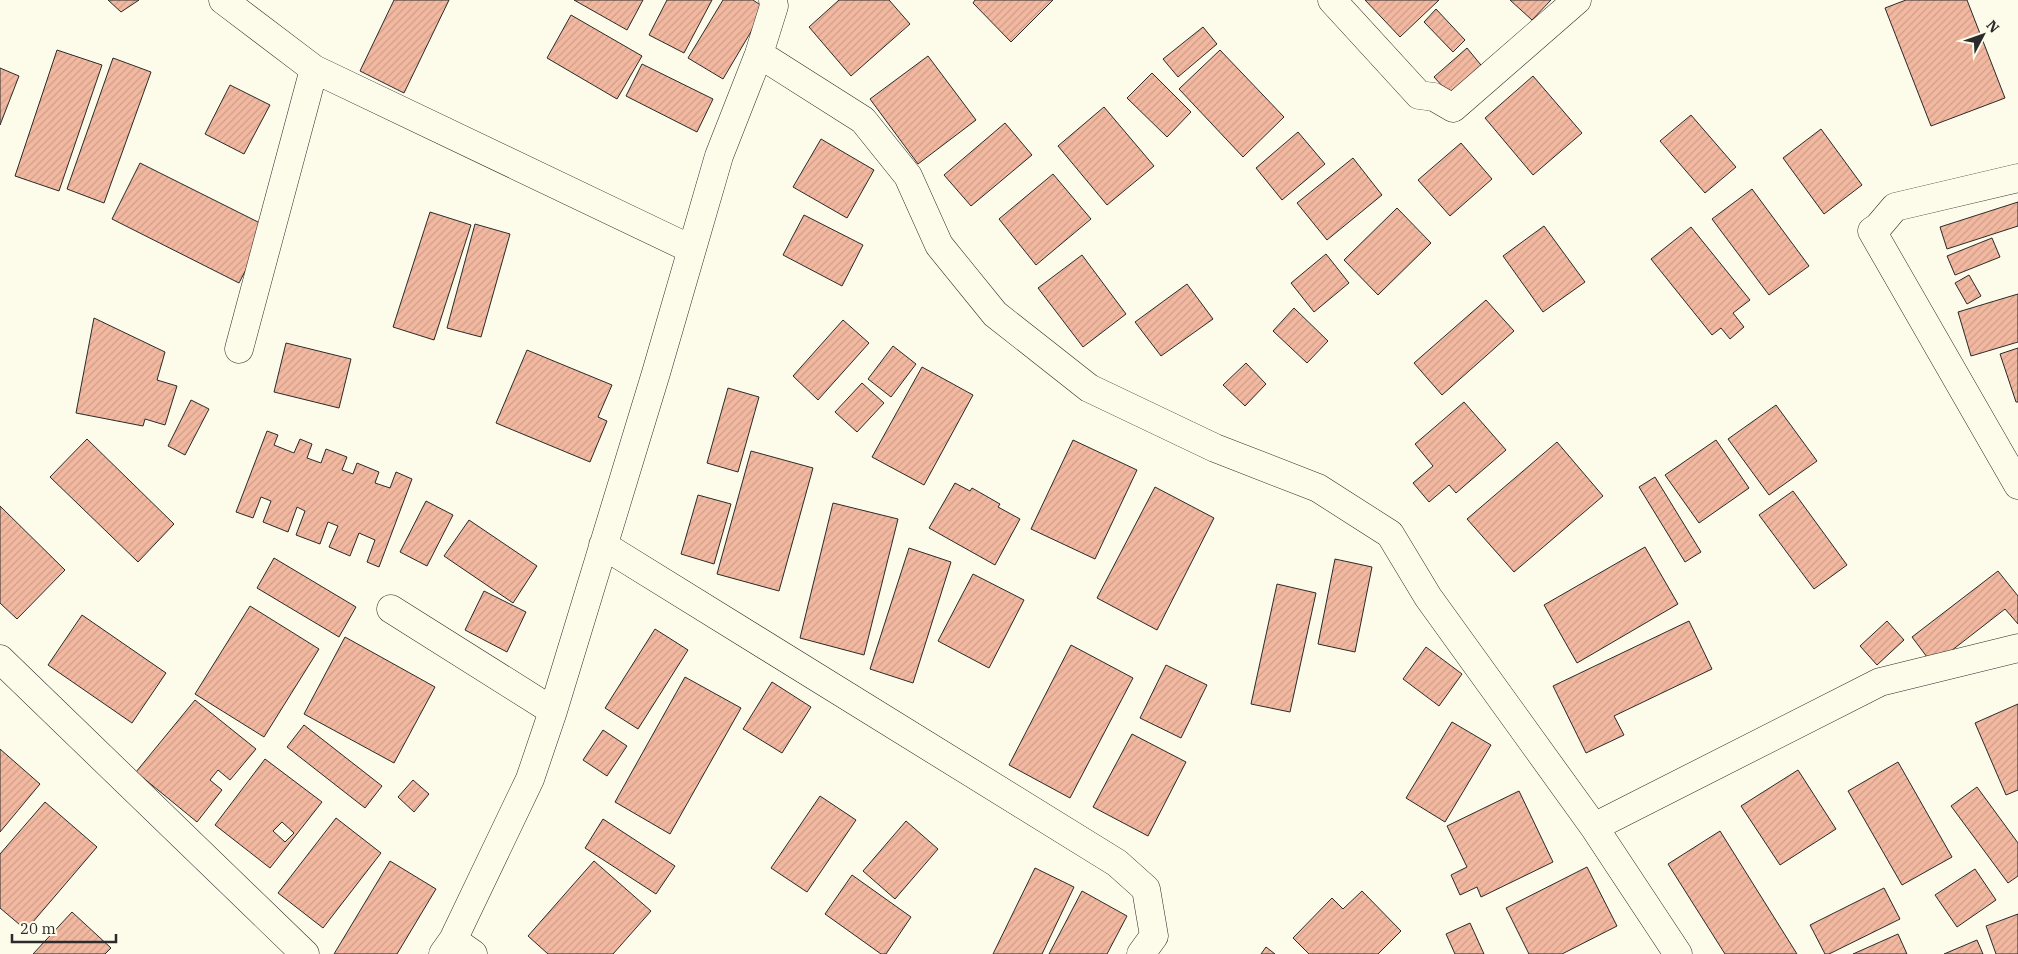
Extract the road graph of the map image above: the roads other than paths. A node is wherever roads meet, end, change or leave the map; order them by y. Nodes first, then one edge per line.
1 (223, 0) edge
2 (774, 0) edge
3 (1332, 0) edge
4 (1577, 0) edge
5 (759, 54) junction
6 (314, 69) junction
7 (2018, 178) edge
8 (691, 249) junction
9 (239, 348) dead end
10 (2018, 485) edge
11 (603, 545) junction
12 (391, 609) dead end
13 (2018, 648) edge
14 (0, 659) edge
15 (553, 711) junction
16 (1594, 827) junction
17 (456, 949) edge
18 (305, 954) edge
19 (1141, 954) edge
20 (1678, 954) edge

1 - 6 street
2 - 5 street
3 - 4 street
5 - 8 street
5 - 16 street
6 - 8 street
6 - 9 street
7 - 10 street
8 - 11 street
11 - 15 street
11 - 19 street
12 - 15 street
13 - 16 street
14 - 18 street
15 - 17 street
16 - 20 street

